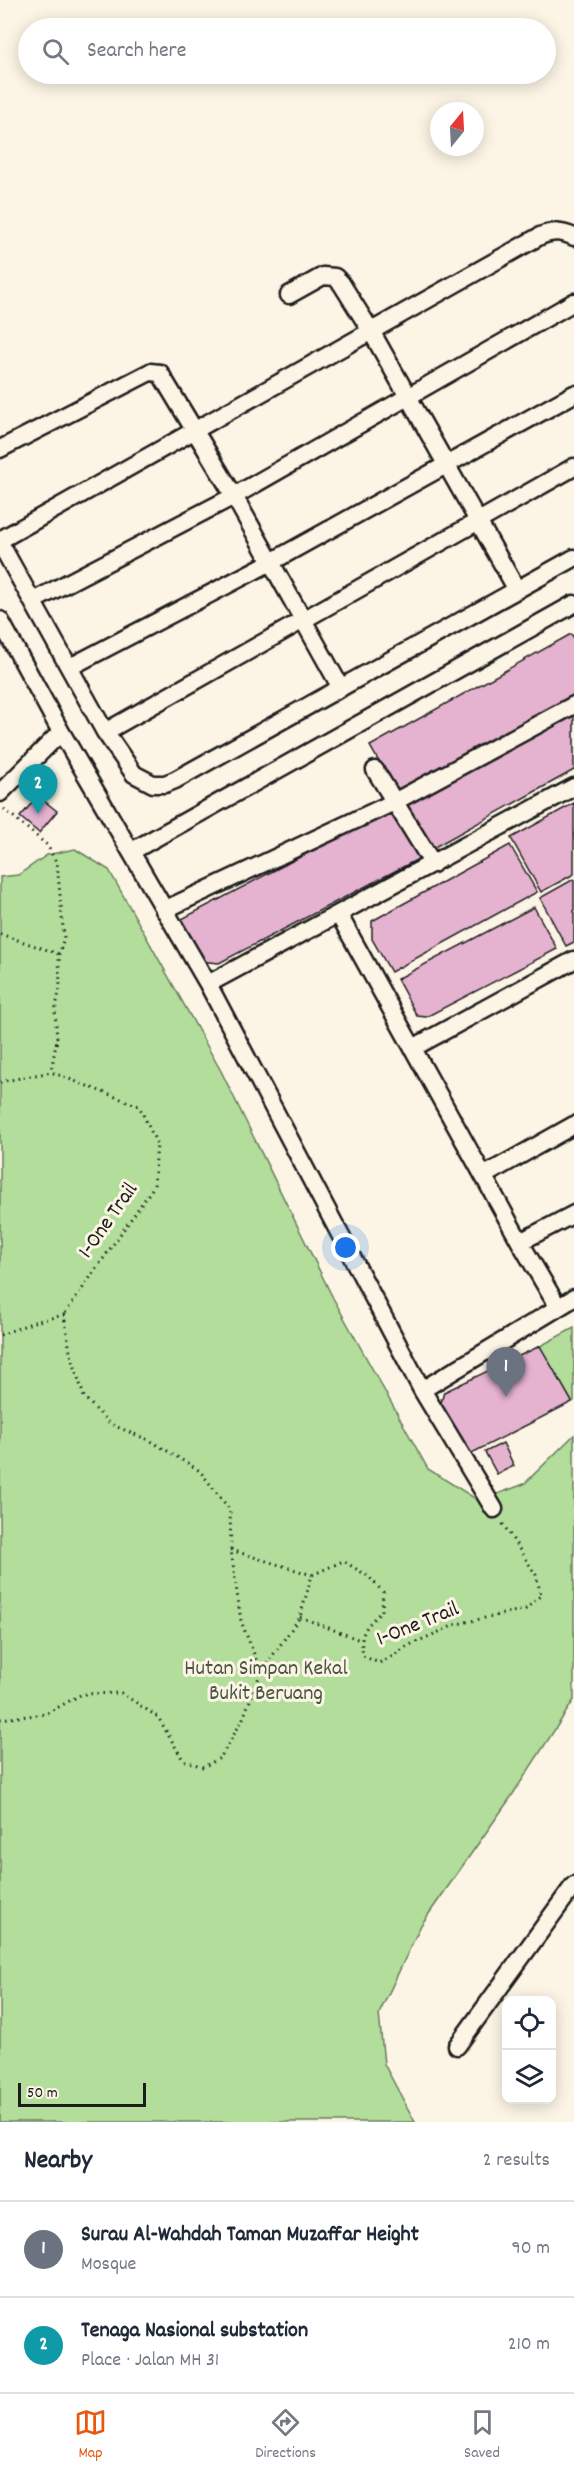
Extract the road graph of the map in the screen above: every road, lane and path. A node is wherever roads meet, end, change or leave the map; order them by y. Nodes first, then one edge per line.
1 (574, 237) edge
2 (289, 295) dead end
3 (574, 302) edge
4 (371, 331) junction
5 (574, 394) edge
6 (407, 397) junction
7 (195, 429) junction
8 (0, 449) edge
9 (446, 466) junction
10 (574, 467) edge
11 (234, 496) junction
12 (478, 520) junction
13 (0, 541) edge
14 (574, 558) edge
15 (271, 562) junction
16 (517, 590) junction
17 (33, 601) junction
18 (574, 604) edge
19 (0, 620) edge
20 (304, 620) junction
21 (70, 668) junction
22 (341, 688) junction
23 (574, 705) edge
24 (61, 732) junction
25 (105, 732) junction
26 (375, 770) dead end
27 (574, 787) edge
28 (0, 793) edge
29 (394, 802) junction
30 (0, 806) edge
31 (132, 851) junction
32 (433, 864) junction
33 (164, 910) junction
34 (339, 915) junction
35 (0, 934) edge
36 (59, 954) junction
37 (574, 960) edge
38 (208, 984) junction
39 (413, 1048) junction
40 (51, 1072) junction
41 (0, 1082) edge
42 (574, 1125) edge
43 (485, 1175) junction
44 (574, 1214) edge
45 (520, 1242) junction
46 (574, 1298) edge
47 (558, 1306) junction
48 (64, 1315) junction
49 (0, 1335) edge
50 (422, 1390) junction
51 (494, 1509) joint
52 (231, 1550) junction
53 (312, 1575) junction
54 (300, 1617) junction
55 (360, 1640) junction
56 (261, 1672) junction
57 (0, 1719) edge
58 (574, 1885) edge
59 (457, 2046) dead end

1 - 4 street
2 - 4 street
3 - 6 street
4 - 6 street
4 - 7 street
5 - 9 street
6 - 9 street
6 - 11 street
7 - 8 street
7 - 11 street
7 - 13 street
9 - 12 street
9 - 15 street
10 - 12 street
11 - 15 street
11 - 17 street
12 - 16 street
12 - 20 street
13 - 17 street
14 - 16 street
15 - 20 street
15 - 21 street
16 - 22 street
17 - 21 street
18 - 31 street
19 - 24 street
20 - 22 street
20 - 25 street
21 - 25 street
22 - 25 street
23 - 29 street
24 - 28 street
24 - 31 street
26 - 29 street
27 - 32 street
29 - 32 street
29 - 33 street
30 - 36 path
31 - 33 street
32 - 34 street
33 - 38 street
34 - 38 street
34 - 39 street
35 - 36 path
36 - 40 path
37 - 39 street
38 - 50 street
39 - 43 street
40 - 41 path
40 - 48 path, 1-One Trail
42 - 43 street
43 - 45 street
44 - 45 street
45 - 47 street
46 - 47 street
47 - 50 street
48 - 49 path
48 - 52 path
50 - 51 street
51 - 55 path, 1-One Trail
52 - 53 path
52 - 56 path
53 - 54 path
53 - 55 path, 1-One Trail
54 - 55 path
54 - 56 path
56 - 57 path
58 - 59 street

